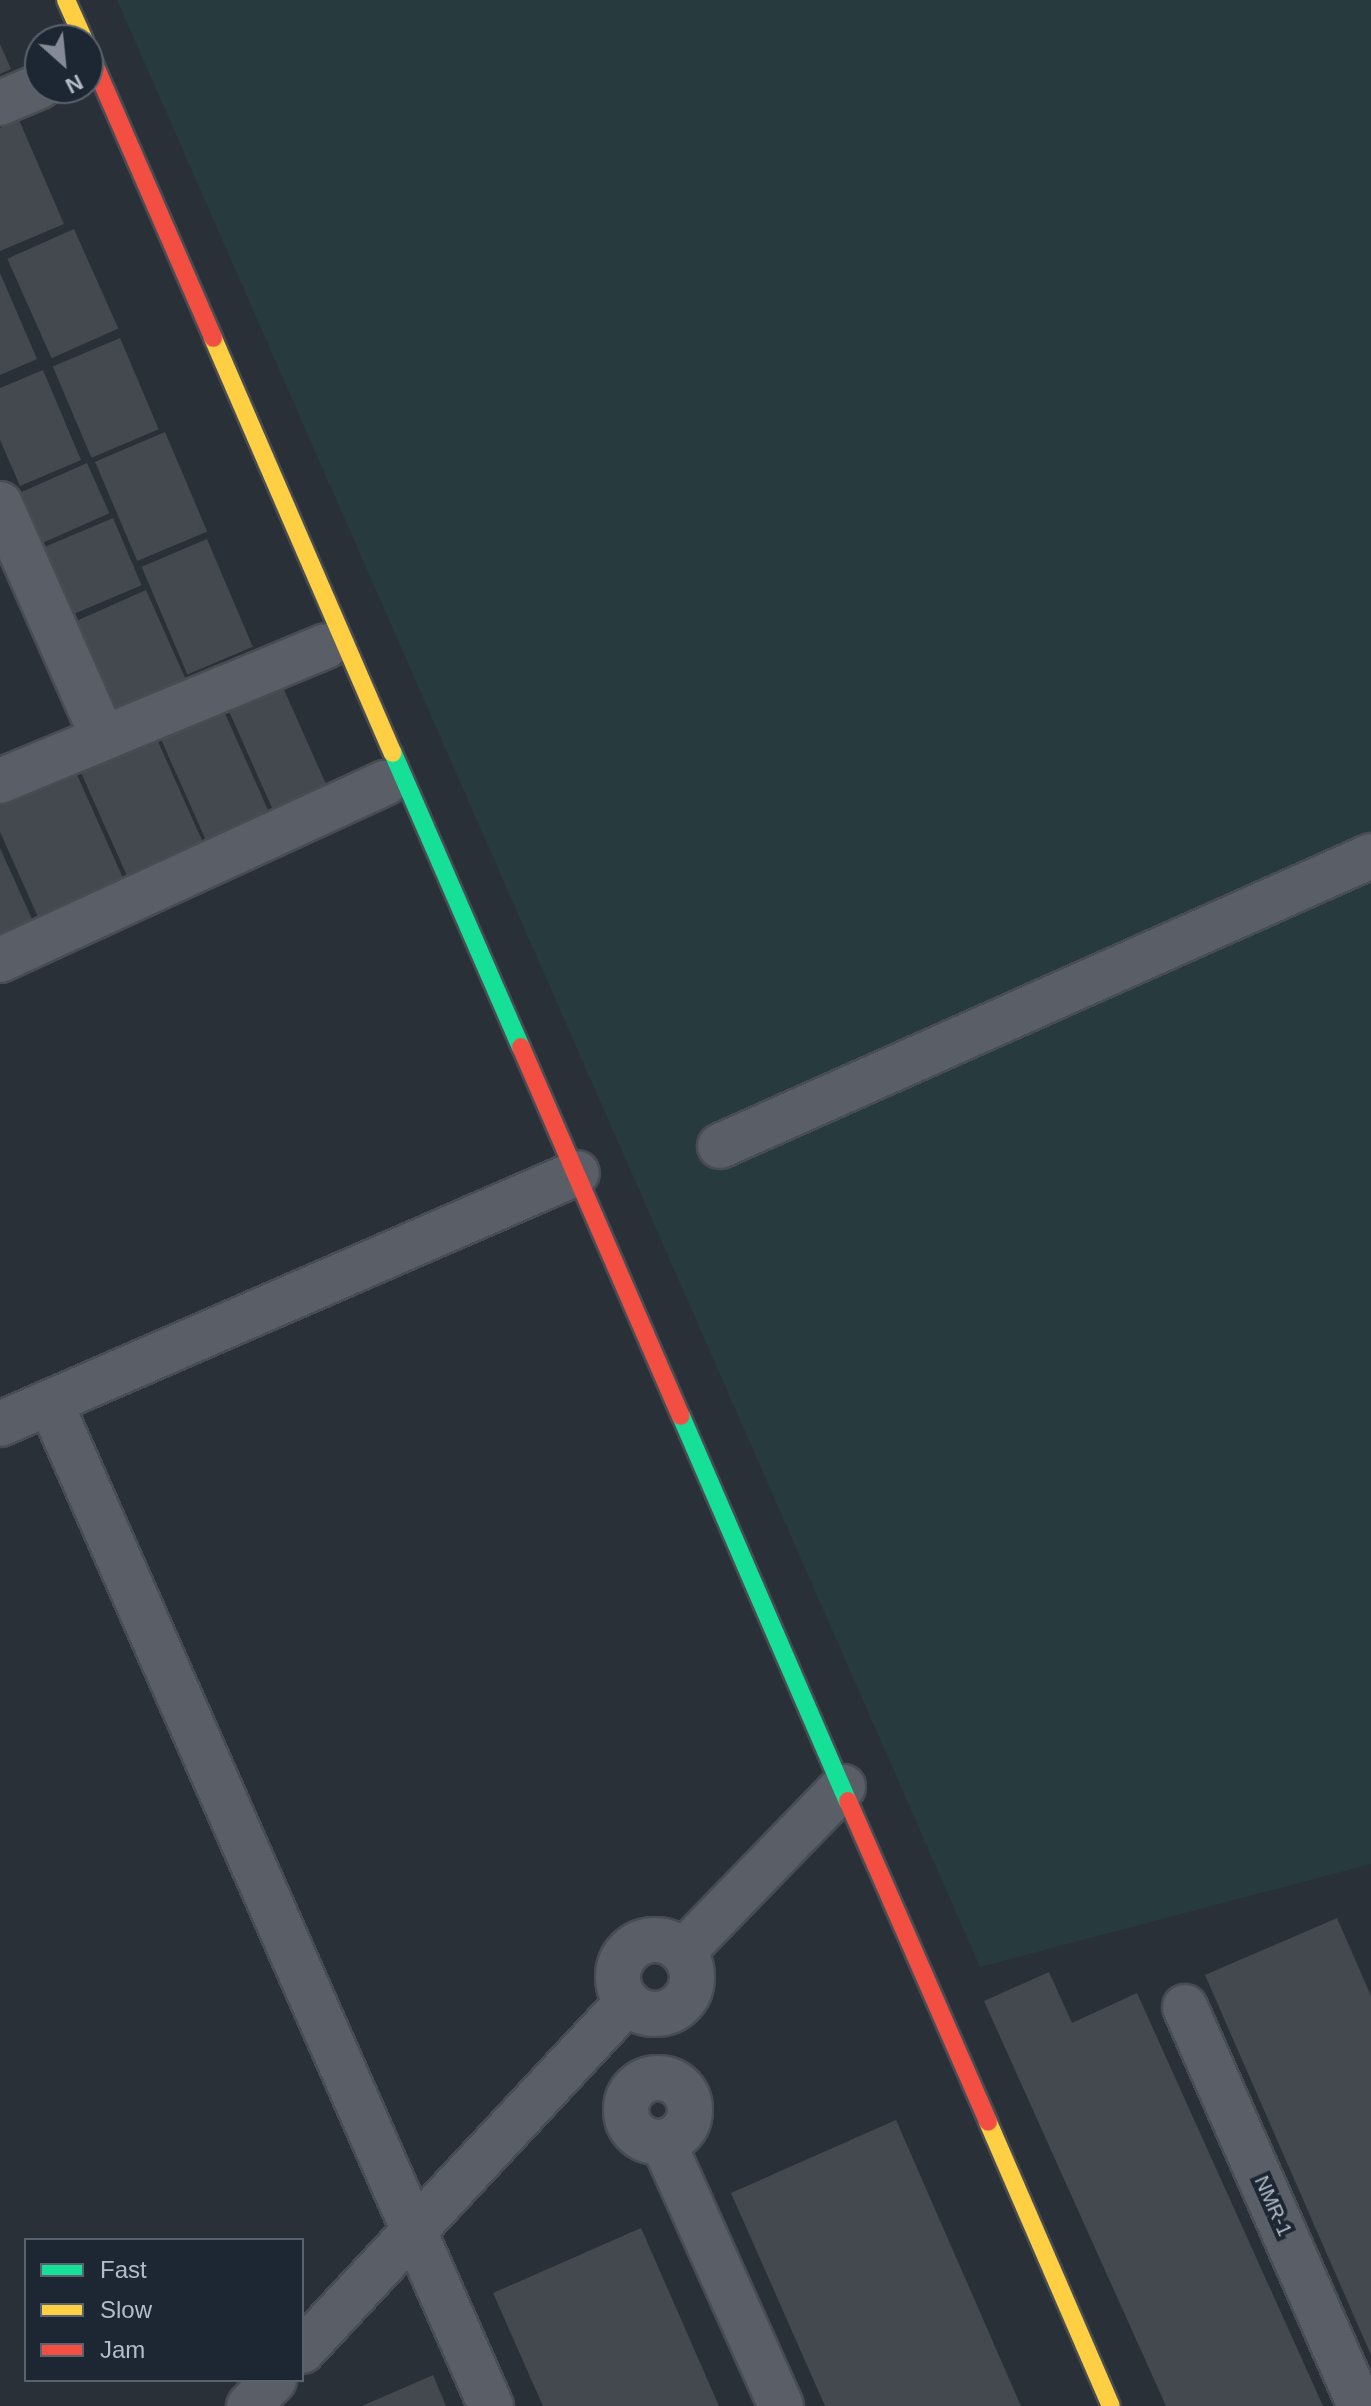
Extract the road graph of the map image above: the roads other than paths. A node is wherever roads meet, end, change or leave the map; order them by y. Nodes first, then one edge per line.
1 (45, 0) edge
2 (66, 0) edge
3 (55, 24) edge
4 (77, 24) edge
5 (104, 88) edge
6 (24, 93) edge
7 (0, 103) edge
8 (90, 104) edge
9 (0, 504) edge
10 (326, 646) junction
11 (103, 737) junction
12 (0, 781) edge
13 (385, 783) junction
14 (1371, 856) edge
15 (0, 960) edge
16 (720, 1146) dead end
17 (568, 1179) junction
18 (50, 1402) junction
19 (0, 1424) edge
20 (836, 1794) junction
21 (1185, 2007) dead end
22 (619, 2012) junction
23 (416, 2234) junction
24 (304, 2349) edge
25 (491, 2406) edge
26 (781, 2406) edge
27 (1090, 2406) edge
28 (1111, 2406) edge
29 (1360, 2406) edge

1 - 3 street
2 - 4 street
5 - 17 street
6 - 7 street
8 - 10 street
9 - 11 street
10 - 11 street
10 - 13 street
11 - 12 street
13 - 15 street
13 - 17 street
14 - 16 street
17 - 18 street
17 - 20 street
18 - 19 street
18 - 23 street
20 - 22 street
20 - 27 street
20 - 28 street
21 - 29 street, NMR-1
22 - 23 street
22 - 26 street
23 - 24 street
23 - 25 street

